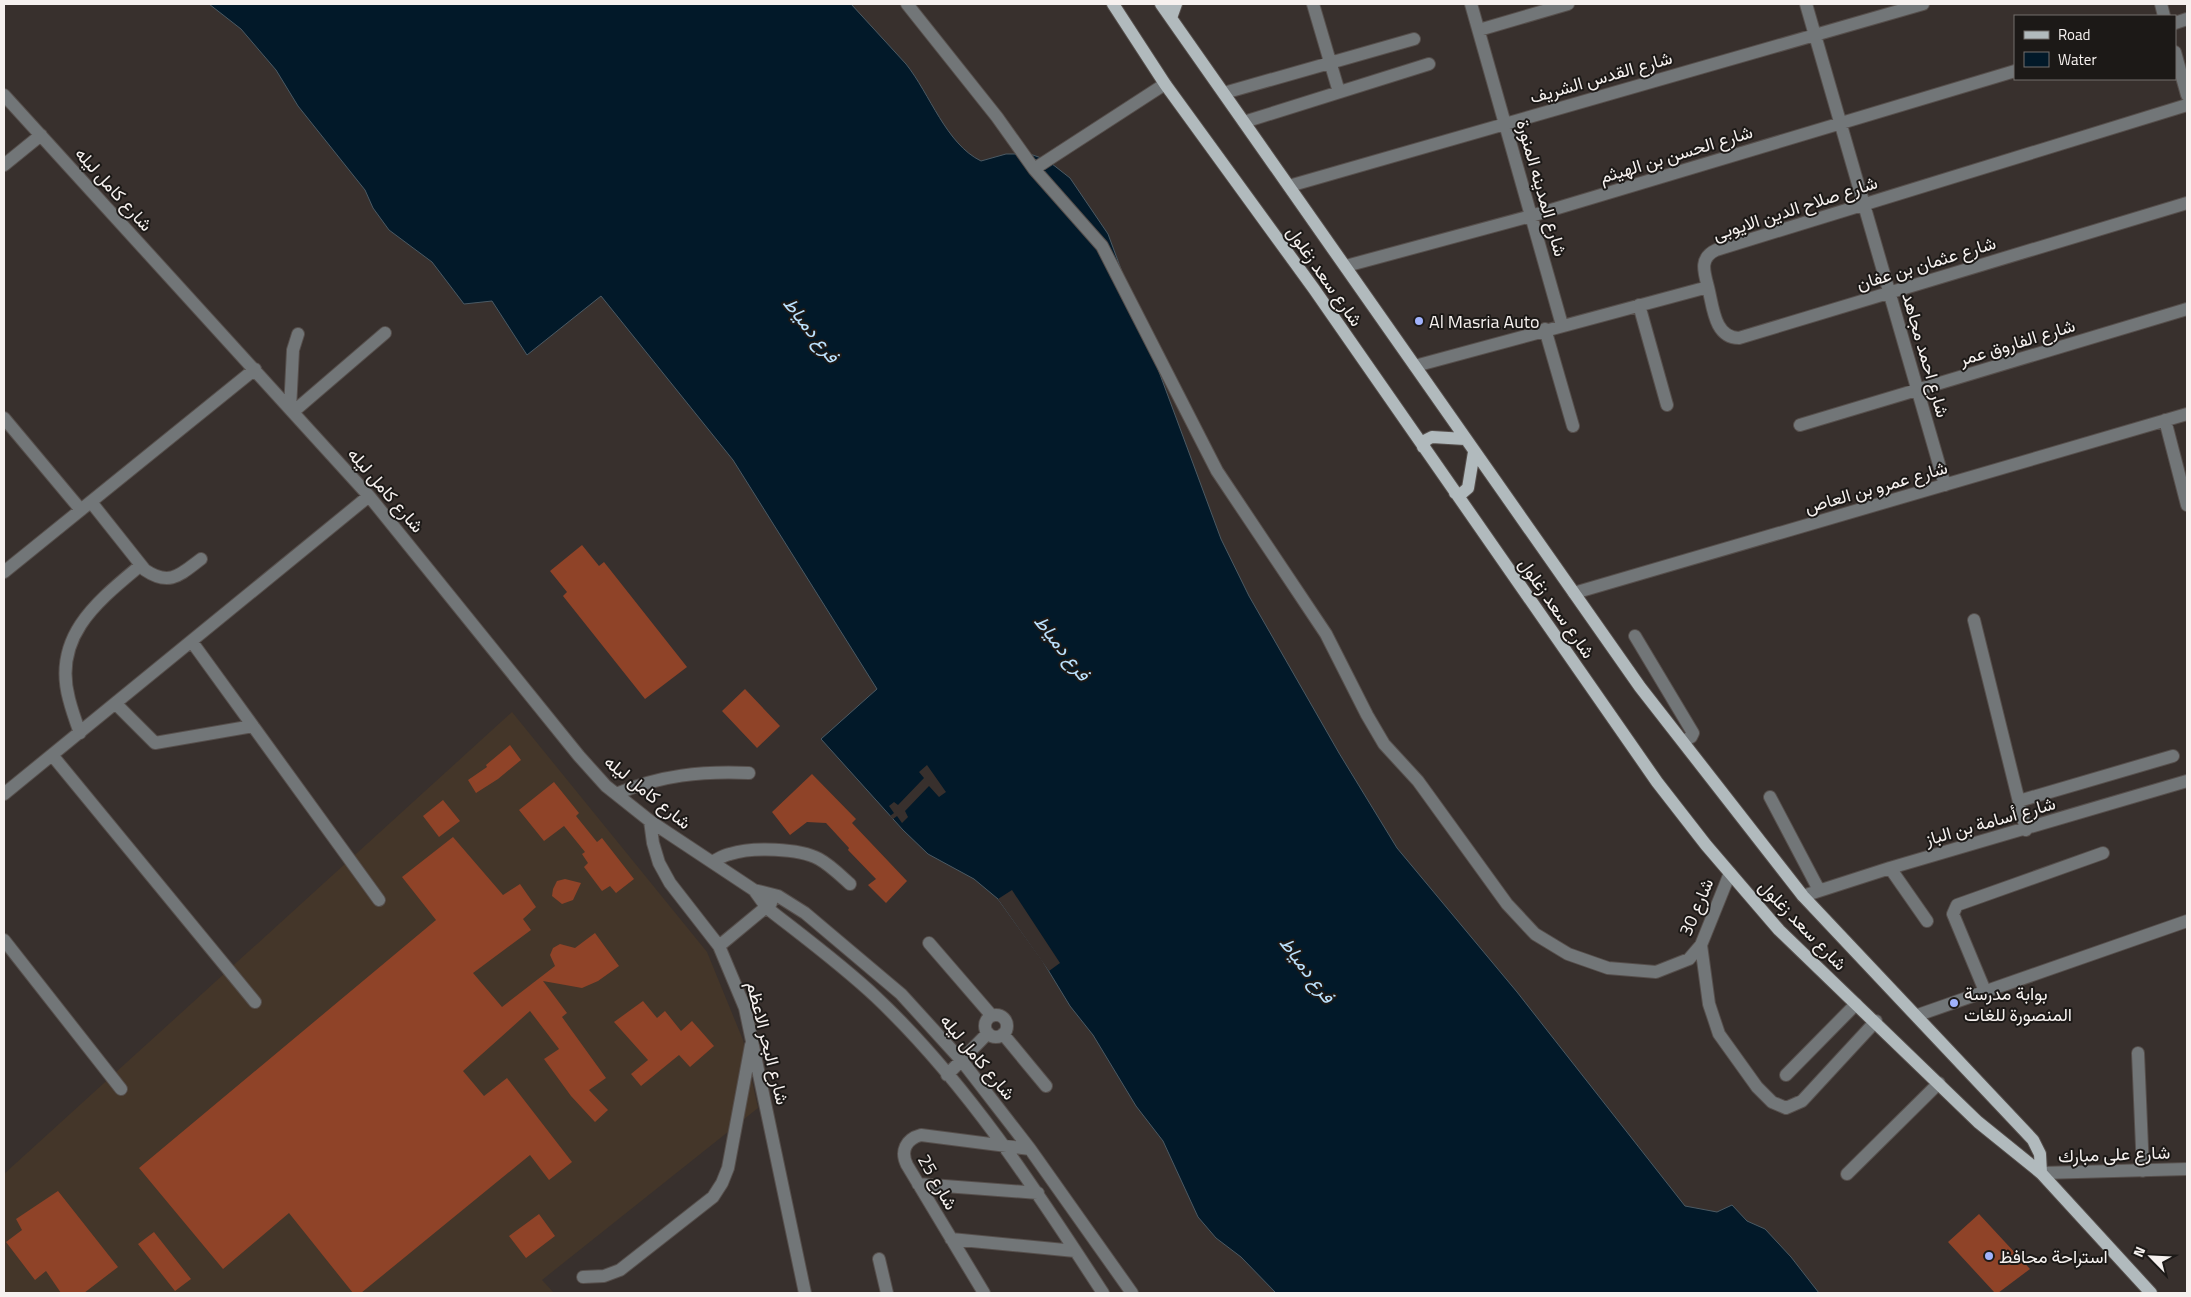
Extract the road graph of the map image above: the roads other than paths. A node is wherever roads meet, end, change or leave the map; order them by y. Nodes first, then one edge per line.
1 (907, 4) edge
2 (1113, 4) edge
3 (1161, 4) edge
4 (1176, 4) edge
5 (1313, 4) edge
6 (1472, 4) edge
7 (1568, 4) edge
8 (1806, 4) edge
9 (1923, 4) edge
10 (1171, 18) junction
11 (1479, 30) junction
12 (1815, 34) junction
13 (1414, 39) dead end
14 (2176, 56) edge
15 (1330, 62) junction
16 (1429, 64) dead end
17 (2014, 71) edge
18 (1165, 84) junction
19 (1339, 92) junction
20 (1224, 93) junction
21 (4, 95) edge
22 (2187, 95) edge
23 (2187, 105) edge
24 (1244, 122) junction
25 (1505, 122) junction
26 (1840, 123) junction
27 (41, 135) junction
28 (4, 165) edge
29 (1034, 169) junction
30 (1289, 186) junction
31 (2187, 202) edge
32 (1864, 204) junction
33 (1531, 216) junction
34 (1346, 266) junction
35 (1708, 287) junction
36 (1890, 292) junction
37 (1639, 305) junction
38 (2187, 309) edge
39 (1562, 325) junction
40 (1545, 329) junction
41 (384, 333) dead end
42 (298, 334) dead end
43 (1415, 366) junction
44 (254, 369) junction
45 (1918, 390) junction
46 (1667, 405) dead end
47 (292, 410) junction
48 (2187, 414) edge
49 (4, 418) edge
50 (2165, 420) junction
51 (1800, 425) dead end
52 (1573, 426) dead end
53 (1465, 439) junction
54 (1423, 447) junction
55 (1474, 452) junction
56 (1945, 485) junction
57 (1455, 492) junction
58 (369, 496) junction
59 (91, 502) junction
60 (2187, 504) edge
61 (81, 510) junction
62 (201, 559) dead end
63 (141, 565) junction
64 (4, 572) edge
65 (1574, 593) junction
66 (1974, 620) dead end
67 (1635, 636) dead end
68 (192, 642) junction
69 (116, 704) junction
70 (254, 726) junction
71 (80, 732) junction
72 (1683, 741) junction
73 (52, 756) junction
74 (2173, 756) dead end
75 (749, 773) dead end
76 (2187, 781) edge
77 (4, 794) edge
78 (616, 794) junction
79 (1770, 797) dead end
80 (2019, 801) junction
81 (650, 821) junction
82 (2026, 830) junction
83 (2103, 853) dead end
84 (712, 862) junction
85 (1890, 868) junction
86 (1730, 873) junction
87 (850, 884) dead end
88 (754, 890) junction
89 (1819, 890) junction
90 (778, 896) junction
91 (1803, 896) junction
92 (379, 900) dead end
93 (767, 908) junction
94 (1927, 921) dead end
95 (2187, 922) edge
96 (4, 940) edge
97 (929, 943) dead end
98 (1701, 945) junction
99 (720, 946) junction
100 (1985, 991) junction
101 (255, 1002) dead end
102 (1856, 1004) junction
103 (1918, 1015) junction
104 (992, 1016) junction
105 (1876, 1021) junction
106 (988, 1033) junction
107 (1003, 1034) junction
108 (753, 1038) junction
109 (2138, 1053) dead end
110 (962, 1061) junction
111 (1786, 1075) dead end
112 (947, 1076) junction
113 (1939, 1083) junction
114 (1046, 1086) dead end
115 (121, 1089) dead end
116 (1003, 1146) junction
117 (1030, 1149) junction
118 (2187, 1170) edge
119 (2143, 1171) junction
120 (2041, 1173) junction
121 (1847, 1174) dead end
122 (918, 1184) junction
123 (1038, 1193) junction
124 (951, 1239) junction
125 (1076, 1250) junction
126 (879, 1259) dead end
127 (583, 1278) dead end
128 (805, 1293) edge
129 (888, 1293) edge
130 (984, 1293) edge
131 (1103, 1293) edge
132 (1132, 1293) edge
133 (2151, 1293) edge

1 - 29 street, شارع 30
2 - 18 main road, شارع سعد زغلول
3 - 10 main road, شارع سعد زغلول
4 - 10 main road
5 - 15 street
6 - 11 street, شارع المدينه المنورة
7 - 11 street
8 - 12 street, شارع احمد مجاهد
9 - 12 street, شارع القدس الشريف
10 - 20 main road, شارع سعد زغلول
11 - 25 street, شارع المدينه المنورة
12 - 25 street, شارع القدس الشريف
12 - 26 street, شارع احمد مجاهد
13 - 15 street
14 - 22 street
15 - 19 street
15 - 20 street
16 - 19 street
17 - 26 street, شارع الحسن بن الهيثم
18 - 29 street
18 - 54 main road, شارع سعد زغلول
19 - 24 street
20 - 24 main road, شارع سعد زغلول
21 - 27 street, شارع كامل ليله
23 - 32 street, شارع صلاح الدين الايوبى
24 - 30 main road, شارع سعد زغلول
25 - 30 street, شارع القدس الشريف
25 - 33 street, شارع المدينه المنورة
26 - 32 street, شارع احمد مجاهد
26 - 33 street, شارع الحسن بن الهيثم
27 - 28 street
27 - 44 street, شارع كامل ليله
29 - 98 street, شارع 30
30 - 34 main road, شارع سعد زغلول
31 - 36 street, شارع عثمان بن عفان
32 - 35 street, شارع صلاح الدين الايوبى
32 - 36 street, شارع احمد مجاهد
33 - 34 street, شارع الحسن بن الهيثم
33 - 39 street, شارع المدينه المنورة
34 - 43 main road, شارع سعد زغلول
35 - 36 street, شارع عثمان بن عفان
35 - 37 street
36 - 45 street, شارع احمد مجاهد
37 - 39 street
37 - 46 street
38 - 45 street, شارع الفاروق عمر
39 - 40 street
40 - 43 street
40 - 52 street
41 - 47 street
42 - 47 street
43 - 53 main road, شارع سعد زغلول
44 - 47 street, شارع كامل ليله
44 - 59 street
45 - 51 street, شارع الفاروق عمر
45 - 56 street, شارع احمد مجاهد
47 - 58 street, شارع كامل ليله
48 - 50 street, شارع عمرو بن العاص
49 - 61 street
50 - 56 street, شارع عمرو بن العاص
50 - 60 street
53 - 54 main road
53 - 55 main road, شارع سعد زغلول
54 - 57 main road, شارع سعد زغلول
55 - 57 main road
55 - 65 main road, شارع سعد زغلول
56 - 65 street, شارع عمرو بن العاص
57 - 86 main road, شارع سعد زغلول
58 - 68 street
58 - 78 street, شارع كامل ليله
59 - 61 street
59 - 63 street
61 - 64 street
62 - 63 street
63 - 71 street
65 - 72 main road, شارع سعد زغلول
66 - 80 street
67 - 72 street
68 - 69 street
68 - 70 street
69 - 70 street
69 - 71 street
70 - 92 street
71 - 73 street
72 - 91 main road, شارع سعد زغلول
73 - 77 street
73 - 101 street
74 - 80 street
75 - 78 street
76 - 82 street, شارع أسامة بن الباز
78 - 81 street, شارع كامل ليله
79 - 89 street
80 - 82 street
81 - 84 street, شارع كامل ليله
81 - 99 street, شارع البحر الاعظم
82 - 85 street, شارع أسامة بن الباز
83 - 100 street
84 - 87 street
84 - 88 street, شارع كامل ليله
85 - 89 street, شارع أسامة بن الباز
85 - 94 street
86 - 98 street, شارع 30
86 - 102 main road, شارع سعد زغلول
88 - 90 street, شارع كامل ليله
88 - 93 street, شارع كامل ليله
89 - 91 street, شارع أسامة بن الباز
90 - 93 street
90 - 110 street, شارع كامل ليله
91 - 103 main road, شارع سعد زغلول
93 - 99 street
93 - 112 street, شارع كامل ليله
95 - 100 street
96 - 115 street
97 - 104 street
98 - 105 street
99 - 108 street, شارع البحر الاعظم
100 - 103 street
102 - 105 main road, شارع سعد زغلول
102 - 111 street
103 - 120 main road, شارع سعد زغلول
104 - 106 street
104 - 107 street
105 - 113 main road, شارع سعد زغلول
106 - 107 street
106 - 110 street
107 - 114 street
108 - 127 street
108 - 128 street, شارع البحر الاعظم
109 - 119 street
110 - 112 street
110 - 117 street, شارع كامل ليله
112 - 116 street, شارع كامل ليله
113 - 120 main road, شارع سعد زغلول
113 - 121 street
116 - 117 street, شارع 25
116 - 122 street, شارع 25
116 - 123 street, شارع كامل ليله
117 - 132 street, شارع كامل ليله
118 - 119 street, شارع على مبارك
119 - 120 street, شارع على مبارك
120 - 133 main road, شارع سعد زغلول
122 - 123 street
122 - 124 street, شارع 25
123 - 125 street, شارع كامل ليله
124 - 125 street
124 - 130 street, شارع 25
125 - 131 street, شارع كامل ليله
126 - 129 street

